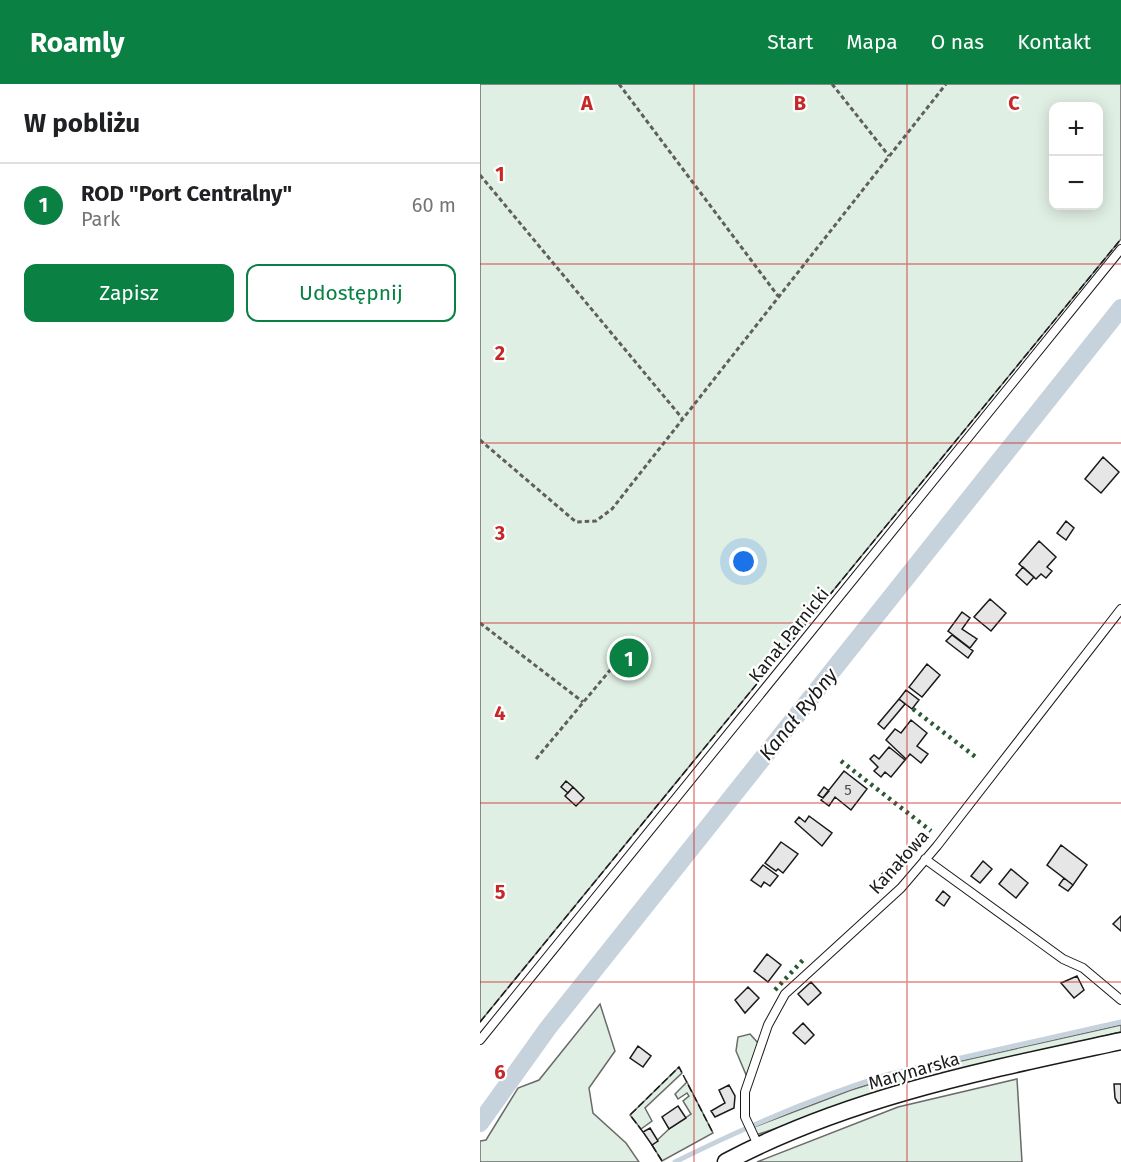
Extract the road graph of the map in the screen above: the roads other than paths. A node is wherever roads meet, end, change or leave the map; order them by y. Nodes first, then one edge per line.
1 (1121, 249) edge
2 (1121, 609) edge
3 (925, 859) junction
4 (1121, 1000) edge
5 (480, 1040) edge
6 (1121, 1041) edge
7 (755, 1141) junction
8 (726, 1162) edge

1 - 5 lane, Kanał Parnicki
2 - 3 lane, Kanałowa
3 - 4 lane
3 - 7 lane, Kanałowa
6 - 7 street, Marynarska
7 - 8 street, Marynarska

